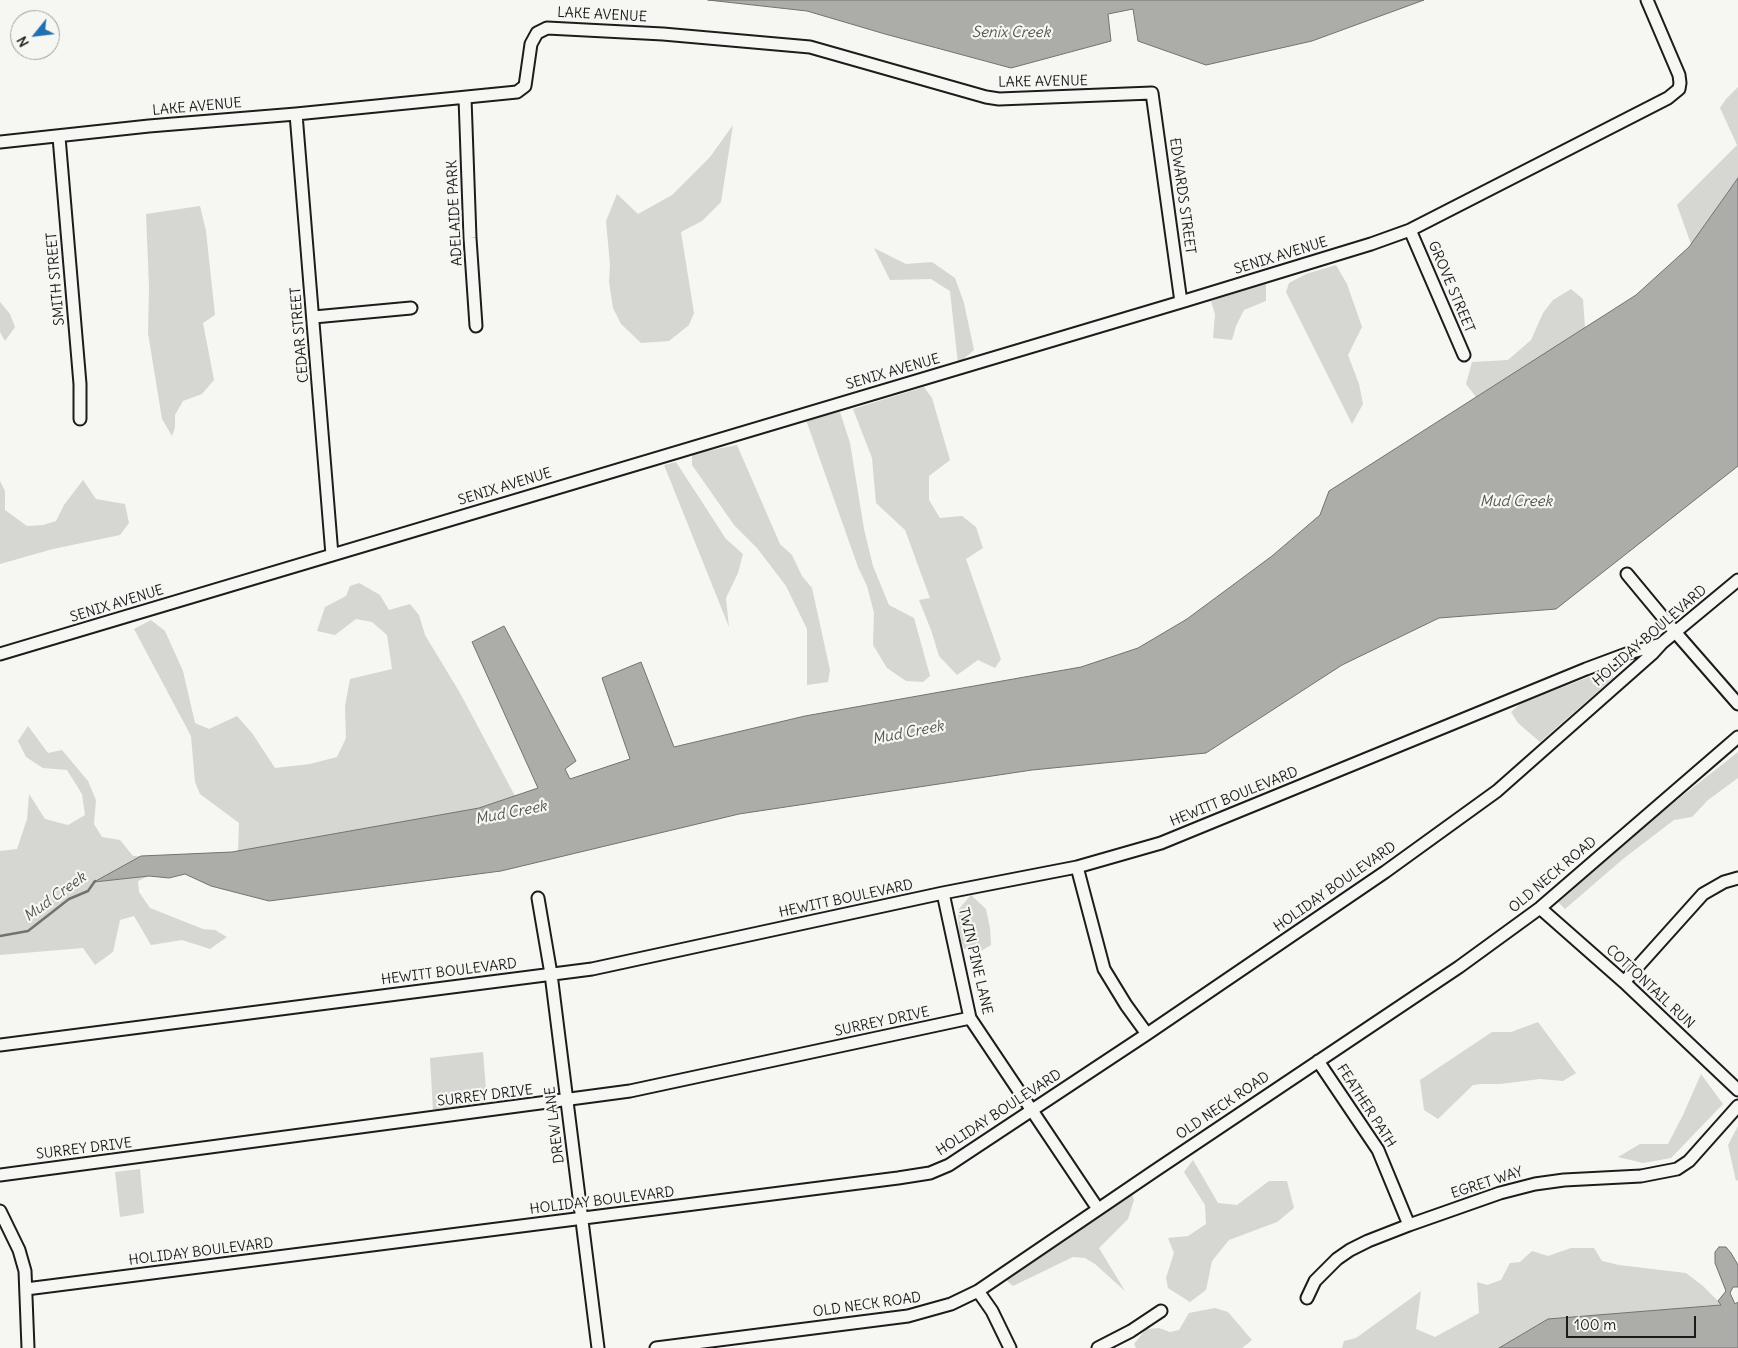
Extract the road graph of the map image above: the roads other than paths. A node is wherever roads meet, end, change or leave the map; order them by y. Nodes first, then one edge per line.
1 (1647, 0) edge
2 (1152, 93) joint
3 (465, 98) junction
4 (296, 114) junction
5 (59, 137) junction
6 (0, 142) edge
7 (1410, 230) junction
8 (1181, 302) junction
9 (411, 308) dead end
10 (314, 317) junction
11 (476, 326) dead end
12 (1464, 355) dead end
13 (80, 419) dead end
14 (332, 555) junction
15 (1627, 574) dead end
16 (1738, 580) edge
17 (1676, 633) junction
18 (1662, 643) junction
19 (0, 654) edge
20 (1738, 704) edge
21 (1738, 737) edge
22 (1077, 867) junction
23 (1738, 878) edge
24 (943, 893) junction
25 (538, 898) dead end
26 (1540, 908) junction
27 (551, 974) junction
28 (1624, 982) junction
29 (970, 1018) junction
30 (1148, 1034) junction
31 (0, 1045) edge
32 (1318, 1061) junction
33 (1738, 1090) edge
34 (567, 1101) junction
35 (1738, 1106) edge
36 (1031, 1110) junction
37 (0, 1176) edge
38 (1098, 1209) junction
39 (0, 1211) edge
40 (581, 1219) junction
41 (1409, 1225) junction
42 (26, 1289) junction
43 (978, 1291) junction
44 (1307, 1298) dead end
45 (1161, 1311) dead end
46 (28, 1348) edge
47 (598, 1348) edge
48 (656, 1348) edge
49 (1010, 1348) edge
50 (1098, 1348) edge

1 - 7 street, SENIX AVENUE
2 - 3 street, LAKE AVENUE
2 - 8 street, EDWARDS STREET
3 - 4 street, LAKE AVENUE
3 - 11 street, ADELAIDE PARK
4 - 5 street, LAKE AVENUE
4 - 10 street, CEDAR STREET
5 - 6 street, LAKE AVENUE
5 - 13 street, SMITH STREET
7 - 8 street, SENIX AVENUE
7 - 12 street, GROVE STREET
8 - 14 street, SENIX AVENUE
9 - 10 street
10 - 14 street, CEDAR STREET
14 - 19 street, SENIX AVENUE
15 - 17 street
16 - 17 street, HOLIDAY BOULEVARD
17 - 18 street, HOLIDAY BOULEVARD
17 - 20 street
18 - 22 street, HEWITT BOULEVARD
18 - 30 street, HOLIDAY BOULEVARD
21 - 26 street, OLD NECK ROAD
22 - 24 street, HEWITT BOULEVARD
22 - 30 street
23 - 28 street
24 - 27 street, HEWITT BOULEVARD
24 - 29 street, TWIN PINE LANE
25 - 27 street, DREW LANE
26 - 28 street, COTTONTAIL RUN
26 - 32 street, OLD NECK ROAD
27 - 31 street, HEWITT BOULEVARD
27 - 34 street, DREW LANE
28 - 33 street, COTTONTAIL RUN
29 - 34 street, SURREY DRIVE
29 - 36 street, TWIN PINE LANE
30 - 36 street, HOLIDAY BOULEVARD
32 - 38 street, OLD NECK ROAD
32 - 41 street, FEATHER PATH
34 - 37 street, SURREY DRIVE
34 - 40 street, DREW LANE
35 - 41 street, EGRET WAY
36 - 38 street, TWIN PINE LANE
36 - 40 street, HOLIDAY BOULEVARD
38 - 43 street, OLD NECK ROAD
39 - 42 street
40 - 42 street, HOLIDAY BOULEVARD
40 - 47 street, DREW LANE
41 - 44 street, EGRET WAY
42 - 46 street
43 - 48 street, OLD NECK ROAD
43 - 49 street
45 - 50 street

